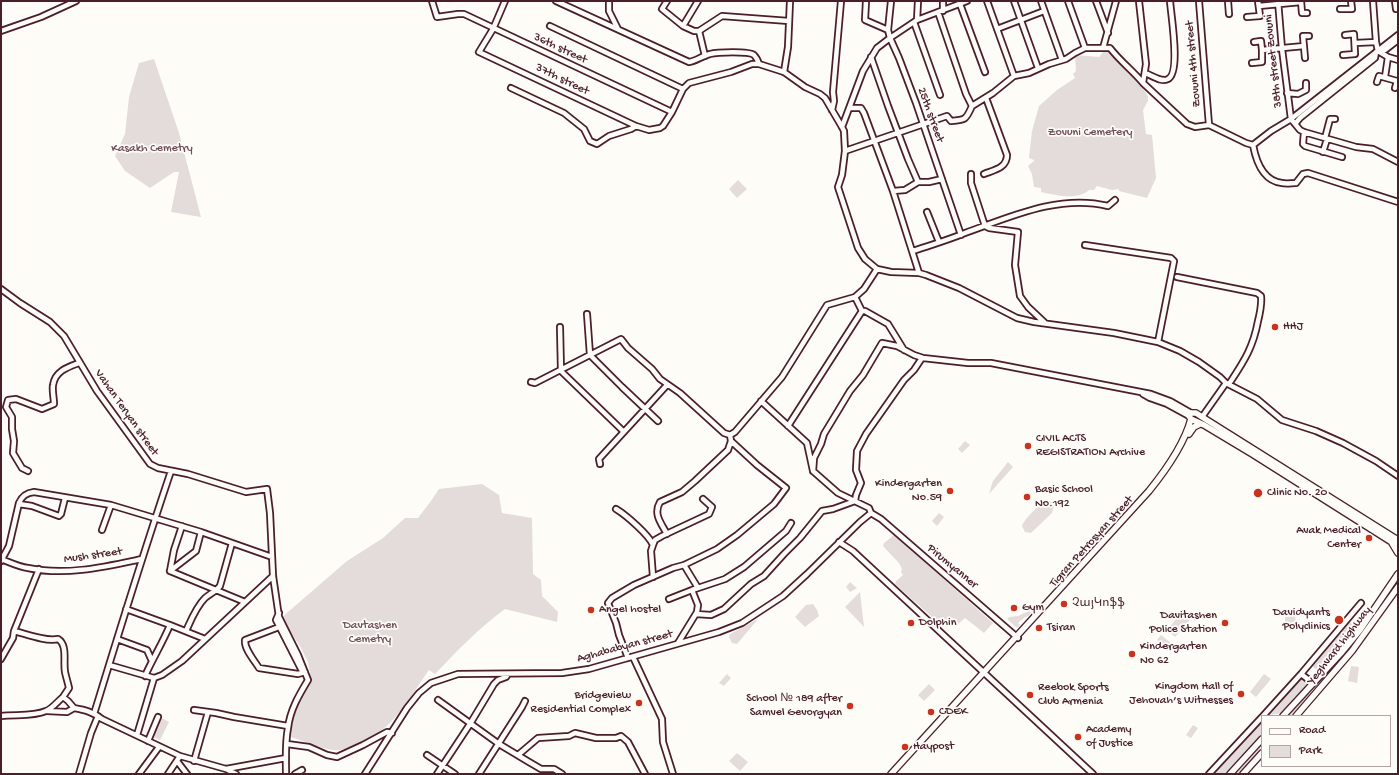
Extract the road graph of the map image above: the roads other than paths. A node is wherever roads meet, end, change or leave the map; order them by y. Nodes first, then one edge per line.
1 (76, 1) edge
2 (432, 1) edge
3 (505, 1) edge
4 (556, 1) edge
5 (609, 1) edge
6 (667, 1) edge
7 (698, 1) edge
8 (790, 1) edge
9 (841, 1) edge
10 (866, 1) edge
11 (891, 1) edge
12 (918, 1) edge
13 (943, 1) edge
14 (967, 1) edge
15 (987, 1) edge
16 (1014, 1) edge
17 (1041, 1) edge
18 (1068, 1) edge
19 (1096, 1) edge
20 (1116, 1) edge
21 (1139, 1) edge
22 (1170, 1) edge
23 (1199, 1) edge
24 (1228, 1) edge
25 (1301, 1) edge
26 (1351, 1) edge
27 (1373, 1) edge
28 (1395, 1) edge
29 (1278, 2) edge
30 (960, 4) junction
31 (1259, 4) edge
32 (1398, 8) edge
33 (1340, 9) dead end
34 (941, 11) junction
35 (1044, 11) junction
36 (1307, 13) dead end
37 (1229, 14) dead end
38 (1247, 17) dead end
39 (1020, 19) junction
40 (789, 21) junction
41 (915, 21) junction
42 (550, 26) dead end
43 (683, 26) junction
44 (997, 28) junction
45 (493, 29) junction
46 (618, 29) junction
47 (888, 30) junction
48 (1, 31) edge
49 (699, 31) junction
50 (1108, 33) junction
51 (1345, 35) dead end
52 (1398, 35) edge
53 (1309, 36) dead end
54 (890, 38) junction
55 (1398, 40) edge
56 (1254, 42) dead end
57 (1376, 42) junction
58 (1355, 43) junction
59 (1304, 46) junction
60 (1085, 48) junction
61 (1103, 48) junction
62 (1282, 49) junction
63 (1262, 50) junction
64 (1378, 51) junction
65 (1344, 55) dead end
66 (705, 56) junction
67 (871, 57) junction
68 (1388, 57) junction
69 (1305, 58) dead end
70 (1062, 60) junction
71 (1398, 60) edge
72 (1252, 63) dead end
73 (759, 64) junction
74 (1038, 68) junction
75 (784, 72) junction
76 (986, 72) dead end
77 (1145, 73) junction
78 (1014, 76) junction
79 (1385, 78) junction
80 (1377, 82) dead end
81 (1143, 83) junction
82 (1306, 83) dead end
83 (511, 88) dead end
84 (683, 88) junction
85 (1395, 88) dead end
86 (1287, 93) junction
87 (940, 95) dead end
88 (986, 98) junction
89 (972, 106) junction
90 (850, 108) junction
91 (832, 110) junction
92 (672, 112) junction
93 (1291, 119) junction
94 (1335, 119) dead end
95 (922, 124) junction
96 (1295, 124) junction
97 (1209, 125) junction
98 (636, 126) junction
99 (842, 126) junction
100 (899, 132) junction
101 (1304, 132) junction
102 (1326, 138) junction
103 (874, 140) junction
104 (1253, 145) junction
105 (845, 151) junction
106 (1323, 152) junction
107 (1342, 157) dead end
108 (1398, 162) edge
109 (972, 174) dead end
110 (984, 174) dead end
111 (942, 179) junction
112 (918, 182) junction
113 (893, 191) junction
114 (1115, 200) dead end
115 (1398, 202) edge
116 (927, 212) dead end
117 (985, 226) junction
118 (961, 235) junction
119 (939, 242) junction
120 (1085, 245) dead end
121 (913, 251) junction
122 (877, 269) junction
123 (919, 273) junction
124 (1177, 277) dead end
125 (1, 289) edge
126 (856, 297) junction
127 (862, 311) junction
128 (587, 314) dead end
129 (1046, 324) junction
130 (560, 327) dead end
131 (1158, 342) junction
132 (905, 350) junction
133 (590, 355) junction
134 (922, 358) junction
135 (79, 363) junction
136 (561, 371) junction
137 (530, 382) dead end
138 (1228, 384) junction
139 (667, 385) junction
140 (761, 401) junction
141 (646, 408) junction
142 (1190, 416) junction
143 (658, 420) dead end
144 (1203, 421) junction
145 (788, 426) junction
146 (624, 432) junction
147 (730, 435) junction
148 (731, 441) junction
149 (600, 464) dead end
150 (171, 471) junction
151 (813, 471) junction
152 (28, 472) dead end
153 (1398, 476) edge
154 (65, 498) junction
155 (703, 499) dead end
156 (855, 501) junction
157 (19, 504) junction
158 (111, 505) junction
159 (616, 509) dead end
160 (871, 513) junction
161 (155, 518) junction
162 (791, 523) dead end
163 (182, 526) junction
164 (102, 530) dead end
165 (201, 532) junction
166 (667, 534) junction
167 (1389, 537) junction
168 (1398, 539) edge
169 (839, 542) junction
170 (232, 543) junction
171 (653, 545) junction
172 (1398, 546) edge
173 (1398, 553) edge
174 (272, 557) junction
175 (142, 559) junction
176 (1, 560) edge
177 (684, 565) junction
178 (39, 569) junction
179 (170, 571) junction
180 (1398, 574) edge
181 (274, 576) junction
182 (653, 577) junction
183 (1390, 587) junction
184 (698, 588) junction
185 (1397, 589) edge
186 (217, 590) junction
187 (692, 590) junction
188 (669, 599) dead end
189 (245, 602) junction
190 (1361, 603) dead end
191 (126, 609) junction
192 (279, 613) junction
193 (696, 614) junction
194 (170, 625) junction
195 (279, 627) junction
196 (14, 631) junction
197 (186, 631) junction
198 (1017, 638) junction
199 (117, 639) junction
200 (205, 639) junction
201 (678, 643) junction
202 (631, 658) junction
203 (1, 659) edge
204 (152, 661) junction
205 (109, 665) junction
206 (304, 672) junction
207 (984, 673) junction
208 (508, 674) junction
209 (1301, 674) junction
210 (1321, 675) junction
211 (145, 676) junction
212 (154, 678) junction
213 (1327, 681) junction
214 (1313, 684) junction
215 (64, 697) junction
216 (438, 700) dead end
217 (525, 701) dead end
218 (74, 708) junction
219 (194, 710) dead end
220 (47, 711) junction
221 (208, 712) junction
222 (96, 715) junction
223 (1264, 715) edge
224 (1284, 715) edge
225 (1297, 715) edge
226 (1, 716) edge
227 (158, 717) dead end
228 (1261, 718) edge
229 (470, 724) junction
230 (288, 726) junction
231 (392, 733) junction
232 (137, 735) junction
233 (1261, 740) edge
234 (148, 741) junction
235 (287, 744) junction
236 (499, 744) junction
237 (159, 746) junction
238 (1261, 754) edge
239 (427, 755) dead end
240 (518, 755) junction
241 (180, 756) junction
242 (286, 758) junction
243 (194, 760) junction
244 (177, 762) junction
245 (442, 766) junction
246 (226, 769) junction
247 (302, 770) dead end
248 (79, 774) edge
249 (139, 774) edge
250 (168, 774) edge
251 (187, 774) edge
252 (236, 774) edge
253 (286, 774) edge
254 (295, 774) edge
255 (365, 774) edge
256 (437, 774) edge
257 (455, 774) edge
258 (479, 774) edge
259 (562, 774) edge
260 (644, 774) edge
261 (673, 774) edge
262 (892, 774) edge
263 (1093, 774) edge
264 (1209, 774) edge
265 (1230, 774) edge
266 (1243, 774) edge

1 - 48 street
2 - 45 street, 36th street
3 - 45 street
4 - 46 street
5 - 46 street
6 - 43 street
7 - 43 street
8 - 40 street
9 - 91 street
10 - 47 street
11 - 47 street, 25th street
12 - 41 street
13 - 34 street
14 - 30 street
15 - 44 street
16 - 39 street
17 - 35 street
18 - 60 street
19 - 50 street
20 - 50 street
21 - 77 street
22 - 77 street
23 - 97 street, Zovuni 4th street
24 - 37 street
25 - 29 street
25 - 36 street
26 - 33 street
27 - 57 street
28 - 32 street
29 - 31 street
29 - 62 street, 38th street Zovuni
30 - 34 street
30 - 76 street
31 - 38 street
34 - 41 street
34 - 89 street
35 - 39 street
35 - 70 street
39 - 44 street
39 - 74 street
40 - 49 street
40 - 75 street
41 - 54 street
41 - 87 street
42 - 84 street
43 - 49 street
44 - 78 street
45 - 92 street, 36th street
45 - 98 street, 37th street
46 - 66 street
47 - 54 street, 25th street
49 - 66 street
50 - 61 street
51 - 58 street
52 - 64 street
53 - 59 street
54 - 67 street
54 - 95 street, 25th street
55 - 64 street
56 - 63 street
57 - 58 street
57 - 64 street
58 - 65 street
59 - 62 street
59 - 69 street
60 - 61 street
60 - 70 street
61 - 81 street
62 - 63 street
62 - 86 street, 38th street Zovuni
63 - 72 street
64 - 68 street
64 - 93 street
64 - 96 street
66 - 73 street
67 - 90 street
67 - 100 street
68 - 71 street
68 - 79 street
70 - 74 street
73 - 75 street
73 - 84 street
74 - 78 street
75 - 91 street
77 - 81 street
78 - 88 street
79 - 80 street
79 - 85 street
81 - 97 street
82 - 86 street
83 - 98 street
84 - 92 street
86 - 93 street, 38th street Zovuni
88 - 89 street
88 - 110 street
89 - 95 street
90 - 99 street
90 - 103 street
91 - 99 street
92 - 98 street
93 - 96 street
93 - 104 street
94 - 102 street
95 - 100 street
95 - 111 street, 25th street
96 - 101 street
97 - 104 street
99 - 105 street
100 - 103 street
100 - 112 street
101 - 102 street
101 - 106 street
102 - 106 street
102 - 108 street
103 - 105 street
103 - 113 street
104 - 115 street
105 - 122 street
106 - 107 street
109 - 117 street
111 - 112 street
111 - 118 street, 25th street
112 - 113 street
113 - 121 street
114 - 117 street
116 - 119 street
117 - 118 street
117 - 129 street
118 - 119 street
119 - 121 street
120 - 131 street
121 - 123 street
122 - 123 street
122 - 126 street
123 - 129 street
124 - 138 street, Tigran Petrosyan street
125 - 135 street, Vahan Teryan street
126 - 127 street
126 - 140 street
127 - 132 street
127 - 145 street
128 - 133 street
129 - 131 street
130 - 136 street
131 - 138 street
132 - 134 street
132 - 151 street
133 - 136 street
133 - 139 street
133 - 141 street
134 - 142 street
134 - 156 street
135 - 150 street, Vahan Teryan street
135 - 152 street
136 - 137 street
136 - 146 street
138 - 144 street, Tigran Petrosyan street
138 - 153 street
139 - 141 street
139 - 147 street
140 - 145 street
140 - 147 street
141 - 143 street
141 - 146 street
142 - 144 main road
142 - 198 main road, Tigran Petrosyan street
144 - 167 main road
144 - 198 main road, Tigran Petrosyan street
145 - 151 street
146 - 149 street
147 - 148 street
148 - 166 street
148 - 177 street
150 - 161 street
150 - 174 street, Vahan Teryan street
151 - 156 street, Pirumyanner
154 - 157 street
154 - 157 street
154 - 158 street
155 - 166 street
156 - 160 street, Pirumyanner
156 - 193 street
157 - 176 street
158 - 161 street
158 - 164 street
159 - 171 street
160 - 169 street, Aghababyan street
160 - 198 street, Pirumyanner
161 - 163 street
161 - 175 street
162 - 184 street
163 - 165 street
163 - 179 street
165 - 170 street
165 - 179 street
166 - 171 street
167 - 168 main road
167 - 172 main road
167 - 173 main road
169 - 201 street, Aghababyan street
169 - 207 street
170 - 174 street
170 - 186 street
171 - 182 street
174 - 181 street
175 - 178 street, Mush street
175 - 191 street
176 - 178 street, Mush street
177 - 182 street
177 - 184 street
178 - 196 street
179 - 186 street
180 - 183 main road, Yeghvard highway
181 - 189 street
181 - 192 street
182 - 202 street
183 - 185 main road
183 - 210 main road, Yeghvard highway
184 - 187 street
185 - 213 main road, Yeghvard highway
186 - 189 street
186 - 197 street
187 - 188 street
187 - 193 street
189 - 200 street
190 - 209 street
191 - 194 street
191 - 199 street
192 - 195 street
192 - 206 street
193 - 201 street
194 - 197 street
194 - 204 street
195 - 206 street
195 - 206 street
196 - 203 street
196 - 215 street
197 - 200 street
198 - 207 main road, Tigran Petrosyan street
199 - 204 street
199 - 205 street
200 - 212 street
201 - 202 street, Aghababyan street
202 - 208 street, Aghababyan street
202 - 261 street
204 - 211 street
205 - 211 street
205 - 222 street
206 - 230 street
207 - 262 main road, Tigran Petrosyan street
207 - 263 street
208 - 229 street
208 - 231 street, Aghababyan street
209 - 214 street
209 - 223 street
210 - 213 main road
210 - 214 main road, Yeghvard highway
211 - 212 street
212 - 232 street
213 - 225 main road, Yeghvard highway
214 - 224 main road, Yeghvard highway
215 - 218 street
215 - 220 street
216 - 229 street
217 - 236 street
218 - 220 street
218 - 222 street
219 - 221 street
220 - 226 street
221 - 230 street
221 - 243 street
222 - 232 street
222 - 248 street
227 - 234 street
228 - 264 street
229 - 236 street
229 - 245 street
230 - 235 street
231 - 235 street
231 - 255 street, Aghababyan street
232 - 234 street
233 - 265 main road
234 - 237 street
235 - 242 street
236 - 240 street
236 - 258 street
237 - 241 street
237 - 249 street
238 - 266 main road
239 - 245 street
240 - 259 street
240 - 260 street
241 - 243 street
241 - 244 street
242 - 246 street
242 - 253 street
243 - 246 street
244 - 250 street
244 - 251 street
245 - 256 street
245 - 257 street
246 - 252 street
247 - 254 street

